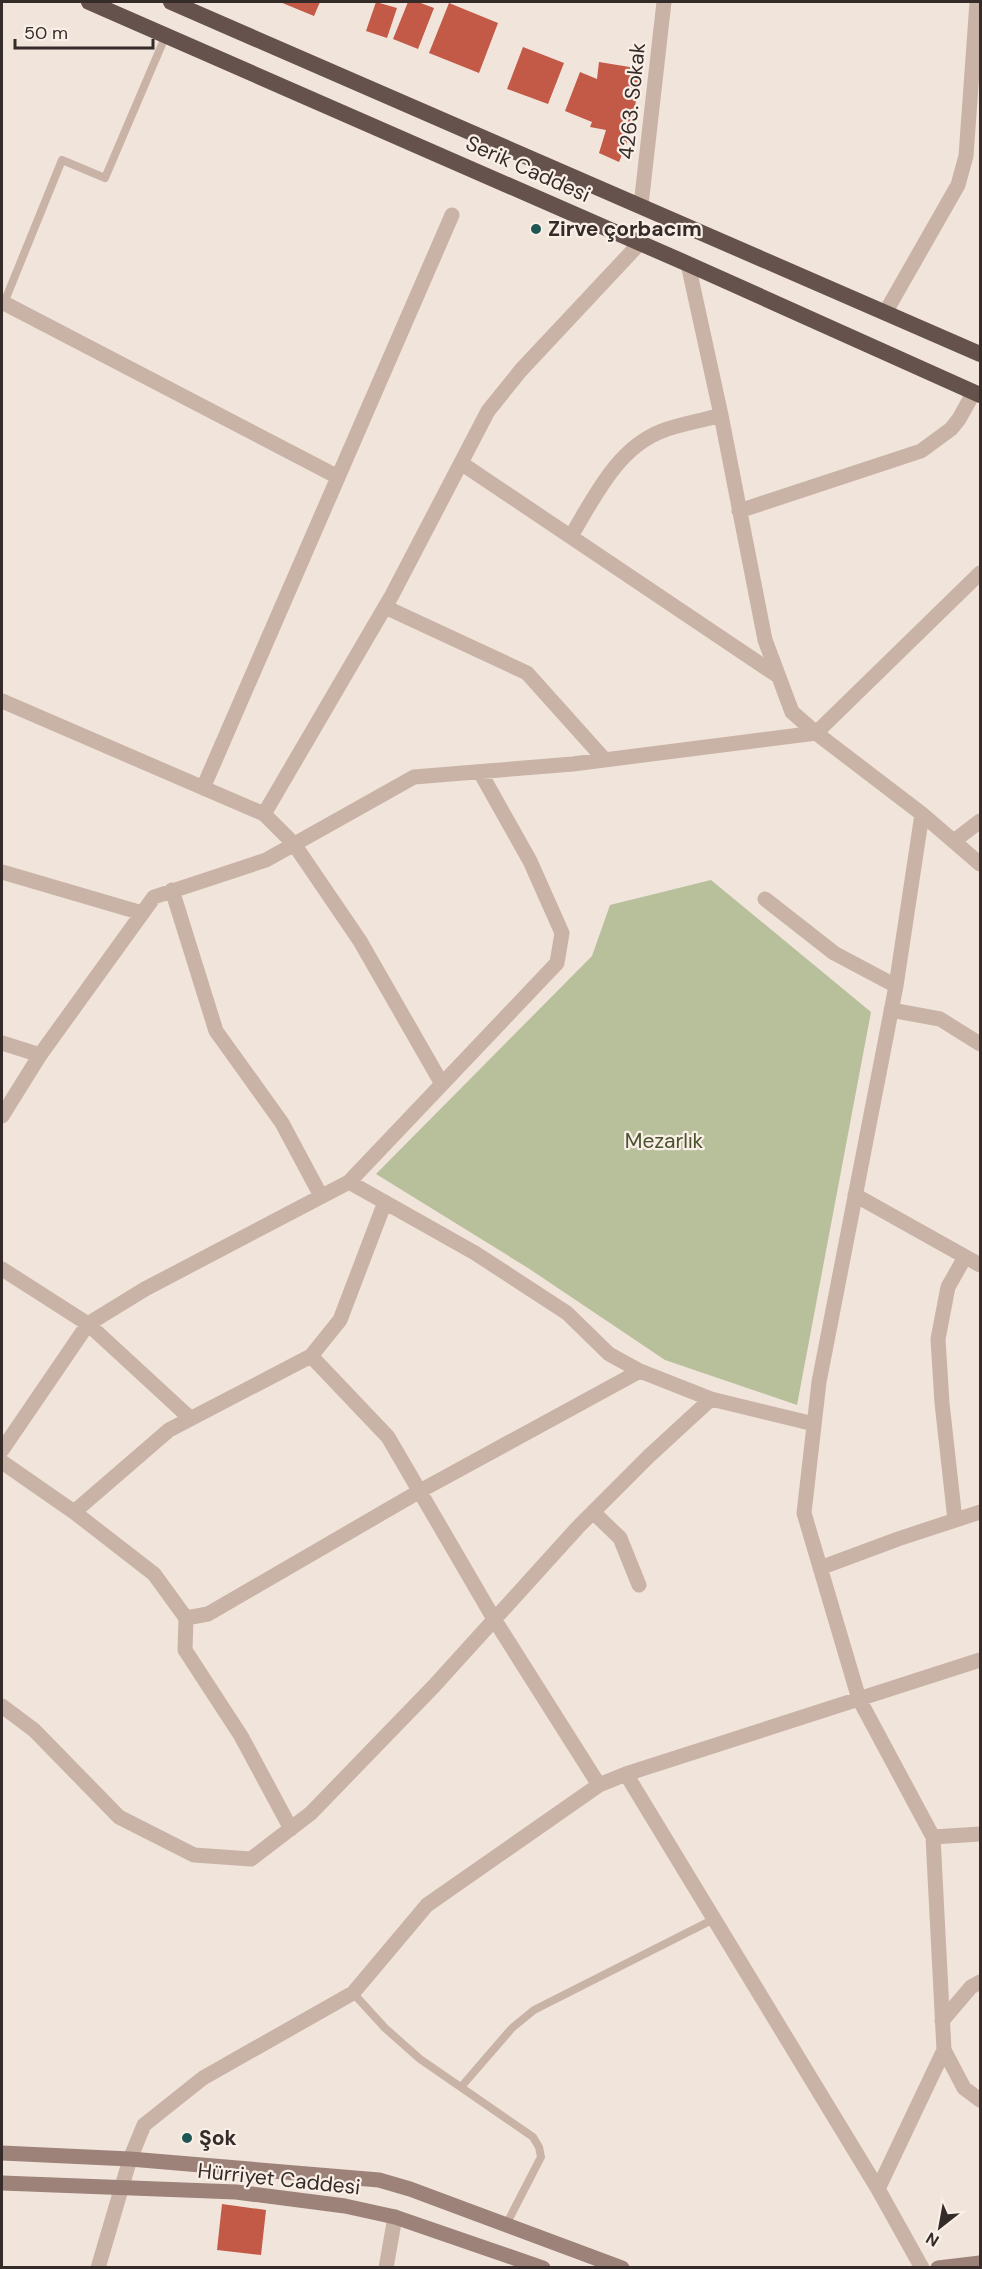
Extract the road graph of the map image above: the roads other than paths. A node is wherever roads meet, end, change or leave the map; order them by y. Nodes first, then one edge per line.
1 (89, 2) edge
2 (174, 2) edge
3 (664, 2) edge
4 (977, 2) edge
5 (166, 35) junction
6 (641, 205) junction
7 (452, 215) dead end
8 (640, 243) junction
9 (687, 264) junction
10 (3, 302) edge
11 (885, 312) junction
12 (981, 354) edge
13 (977, 394) edge
14 (721, 415) junction
15 (461, 463) junction
16 (338, 477) junction
17 (739, 512) junction
18 (571, 536) junction
19 (981, 573) edge
20 (385, 607) junction
21 (778, 675) junction
22 (2, 701) edge
23 (816, 733) junction
24 (605, 760) junction
25 (480, 772) junction
26 (203, 788) junction
27 (264, 814) junction
28 (922, 814) junction
29 (981, 821) edge
30 (954, 842) junction
31 (294, 844) junction
32 (981, 864) edge
33 (2, 872) edge
34 (172, 891) junction
35 (765, 899) dead end
36 (142, 913) junction
37 (896, 986) junction
38 (891, 1010) junction
39 (2, 1043) edge
40 (981, 1044) edge
41 (40, 1055) junction
42 (442, 1084) junction
43 (2, 1116) edge
44 (349, 1182) junction
45 (855, 1195) junction
46 (321, 1196) junction
47 (385, 1202) junction
48 (965, 1257) junction
49 (981, 1265) edge
50 (2, 1269) edge
51 (88, 1324) junction
52 (311, 1356) junction
53 (640, 1371) junction
54 (711, 1399) junction
55 (190, 1418) junction
56 (814, 1424) junction
57 (2, 1450) edge
58 (2, 1462) edge
59 (420, 1491) junction
60 (74, 1512) junction
61 (593, 1512) junction
62 (981, 1512) edge
63 (956, 1520) junction
64 (820, 1568) junction
65 (639, 1585) dead end
66 (186, 1618) junction
67 (494, 1619) junction
68 (981, 1660) edge
69 (859, 1699) junction
70 (2, 1706) edge
71 (626, 1774) junction
72 (599, 1785) junction
73 (291, 1829) junction
74 (981, 1834) edge
75 (933, 1837) junction
76 (714, 1919) junction
77 (981, 1982) edge
78 (354, 1993) junction
79 (942, 2021) junction
80 (944, 2050) junction
81 (461, 2087) junction
82 (981, 2100) edge
83 (2, 2153) edge
84 (130, 2159) junction
85 (2, 2183) edge
86 (122, 2188) junction
87 (878, 2189) junction
88 (395, 2217) junction
89 (506, 2225) junction
90 (981, 2263) edge
91 (98, 2268) edge
92 (386, 2268) edge
93 (543, 2268) edge
94 (622, 2268) edge
95 (922, 2268) edge
96 (938, 2268) edge

1 - 5 highway, Serik Caddesi
2 - 6 highway, Serik Caddesi
3 - 6 street, 4263. Sokak
4 - 11 street
5 - 8 highway, Serik Caddesi
5 - 10 lane
6 - 11 highway, Serik Caddesi
7 - 16 street
8 - 9 highway, Serik Caddesi
8 - 15 street
9 - 13 highway, Serik Caddesi
9 - 14 street
10 - 16 street
11 - 12 highway, Serik Caddesi
13 - 17 street
14 - 17 street
14 - 18 street
15 - 18 street
15 - 20 street
16 - 26 street
17 - 21 street
18 - 21 street
19 - 23 street
20 - 24 street
20 - 27 street
21 - 23 street
22 - 26 street
23 - 24 street
23 - 28 street
24 - 25 street
25 - 31 street
25 - 42 street
26 - 27 street
27 - 31 street
28 - 30 street
28 - 37 street
29 - 30 street
30 - 32 street
31 - 34 street
31 - 42 street
33 - 36 street
34 - 36 street
34 - 46 street
35 - 37 street
36 - 41 street
37 - 38 street
38 - 40 street
38 - 45 street
39 - 41 street
41 - 43 street
42 - 44 street
44 - 46 street
44 - 47 street
45 - 48 street
45 - 56 street
46 - 51 street
47 - 52 street
47 - 53 street
48 - 49 street
48 - 63 street
50 - 51 street
51 - 55 street
51 - 57 street
52 - 55 street
52 - 59 street
53 - 54 street
53 - 59 street
54 - 56 street
54 - 61 street
55 - 60 street
56 - 64 street
58 - 60 street
59 - 66 street
59 - 67 street
60 - 66 street
61 - 65 street
61 - 67 street
62 - 63 street
63 - 64 street
64 - 69 street
66 - 73 street
67 - 72 street
67 - 73 street
68 - 69 street
69 - 71 street
69 - 75 street
70 - 73 street
71 - 72 street
71 - 76 street
72 - 78 street
74 - 75 street
75 - 79 street
76 - 81 lane
76 - 87 street
77 - 79 street
78 - 81 lane
78 - 84 street
79 - 80 street
80 - 82 street
80 - 87 street
81 - 89 lane
83 - 84 main road
84 - 86 street
84 - 89 main road
85 - 86 main road, Hürriyet Caddesi
86 - 88 main road, Hürriyet Caddesi
86 - 91 street
87 - 95 street
88 - 92 street
88 - 93 main road, Hürriyet Caddesi
89 - 94 main road
90 - 96 main road

